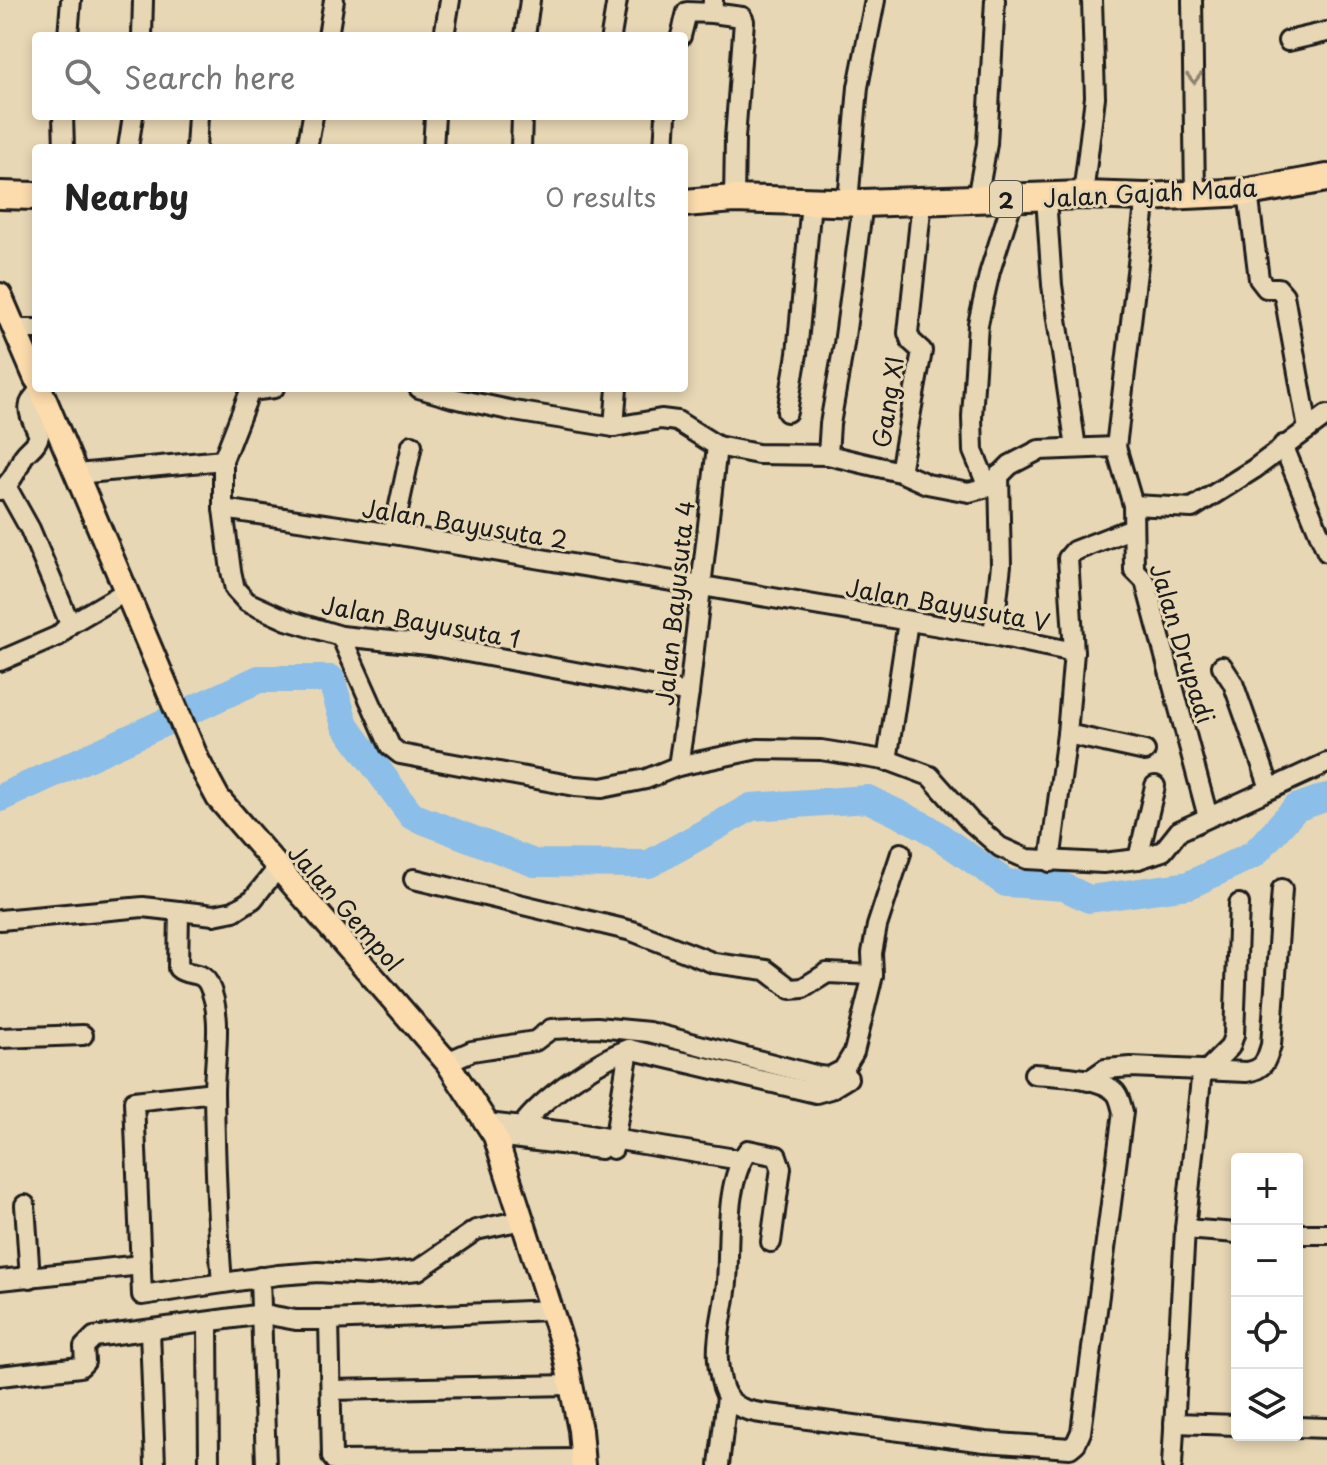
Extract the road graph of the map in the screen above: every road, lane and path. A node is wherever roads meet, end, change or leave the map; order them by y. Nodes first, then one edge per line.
1 (71, 0) edge
2 (143, 0) edge
3 (334, 0) edge
4 (450, 0) edge
5 (530, 0) edge
6 (617, 0) edge
7 (875, 0) edge
8 (995, 0) edge
9 (1092, 0) edge
10 (1192, 0) edge
11 (712, 6) edge
12 (68, 32) edge
13 (142, 32) edge
14 (329, 32) edge
15 (445, 32) edge
16 (526, 32) edge
17 (612, 32) edge
18 (682, 32) edge
19 (1327, 32) edge
20 (1288, 41) dead end
21 (63, 120) edge
22 (132, 120) edge
23 (198, 120) edge
24 (312, 120) edge
25 (435, 120) edge
26 (522, 120) edge
27 (666, 120) edge
28 (64, 144) edge
29 (129, 144) edge
30 (196, 144) edge
31 (308, 144) edge
32 (433, 144) edge
33 (521, 144) edge
34 (664, 144) edge
35 (1327, 178) edge
36 (1248, 192) junction
37 (1195, 194) junction
38 (0, 195) edge
39 (1083, 195) junction
40 (32, 196) edge
41 (1046, 197) junction
42 (1146, 197) junction
43 (734, 199) junction
44 (977, 199) junction
45 (1013, 199) junction
46 (922, 201) junction
47 (811, 202) junction
48 (688, 203) edge
49 (855, 203) junction
50 (0, 295) edge
51 (25, 329) edge
52 (32, 358) edge
53 (35, 392) edge
54 (42, 392) edge
55 (248, 392) edge
56 (617, 392) edge
57 (453, 393) edge
58 (787, 412) dead end
59 (1327, 415) edge
60 (614, 427) junction
61 (1308, 429) junction
62 (412, 445) dead end
63 (1283, 445) junction
64 (717, 446) junction
65 (1116, 447) junction
66 (1076, 448) junction
67 (828, 455) junction
68 (223, 460) junction
69 (900, 472) junction
70 (77, 474) junction
71 (993, 481) junction
72 (3, 488) edge
73 (1133, 505) junction
74 (223, 509) junction
75 (1133, 528) junction
76 (393, 534) junction
77 (1327, 552) edge
78 (699, 587) junction
79 (125, 592) junction
80 (908, 621) junction
81 (70, 624) junction
82 (993, 635) junction
83 (341, 636) junction
84 (1074, 652) junction
85 (0, 661) edge
86 (1222, 666) dead end
87 (689, 693) junction
88 (1067, 734) junction
89 (1145, 751) dead end
90 (887, 761) junction
91 (1327, 763) edge
92 (678, 766) junction
93 (1155, 786) dead end
94 (1270, 788) junction
95 (1208, 817) junction
96 (901, 853) dead end
97 (1138, 859) junction
98 (1050, 862) junction
99 (277, 869) junction
100 (414, 879) dead end
101 (1282, 889) dead end
102 (1239, 904) dead end
103 (179, 911) junction
104 (0, 920) edge
105 (873, 975) junction
106 (875, 1026) dead end
107 (83, 1035) dead end
108 (0, 1038) edge
109 (629, 1049) junction
110 (447, 1062) junction
111 (1204, 1070) junction
112 (1034, 1074) dead end
113 (1088, 1081) junction
114 (214, 1092) junction
115 (522, 1126) junction
116 (491, 1130) junction
117 (614, 1145) junction
118 (740, 1166) junction
119 (25, 1205) dead end
120 (522, 1220) junction
121 (1185, 1229) junction
122 (1231, 1233) edge
123 (1303, 1234) edge
124 (1327, 1234) edge
125 (771, 1242) dead end
126 (141, 1265) junction
127 (260, 1277) junction
128 (30, 1278) junction
129 (0, 1280) edge
130 (222, 1283) junction
131 (550, 1310) junction
132 (263, 1314) junction
133 (329, 1320) junction
134 (208, 1324) junction
135 (150, 1331) junction
136 (0, 1376) edge
137 (571, 1385) junction
138 (331, 1390) junction
139 (727, 1397) junction
140 (1174, 1423) junction
141 (1231, 1425) edge
142 (1303, 1427) edge
143 (1327, 1428) edge
144 (583, 1462) edge
145 (155, 1465) edge
146 (209, 1465) edge
147 (266, 1465) edge
148 (719, 1465) edge
149 (1172, 1465) edge

1 - 12 street
2 - 13 street
3 - 14 street
4 - 15 street
5 - 16 street
6 - 17 street
7 - 49 street
8 - 44 street
9 - 39 street
10 -> 37 street
11 - 18 street
11 - 43 street
19 - 20 street
21 - 28 street
22 - 29 street
23 - 30 street
24 - 31 street
25 - 32 street
26 - 33 street
27 - 34 street
35 - 36 highway, Jalan Gajah Mada / 2
36 - 37 highway, Jalan Gajah Mada / 2
36 - 61 street
37 - 42 highway, Jalan Gajah Mada / 2
38 - 40 highway
39 - 41 highway, Jalan Gajah Mada / 2
39 - 42 highway, Jalan Gajah Mada / 2
41 - 45 highway, Jalan Gajah Mada / 2
41 - 66 street
42 - 65 street, Jalan Drupadi
43 - 47 highway, Jalan Gajah Mada / 2
43 - 48 highway, Jalan Gajah Mada / 2
44 - 45 highway, Jalan Gajah Mada / 2
44 - 46 highway, Jalan Gajah Mada / 2
45 - 71 street
46 - 49 highway, Jalan Gajah Mada / 2
46 - 69 street, Gang XI
47 - 49 highway, Jalan Gajah Mada / 2
47 - 58 street
49 - 67 street
50 - 51 main road, Jalan Gempol
51 - 52 main road, Jalan Gempol
53 - 72 street
54 - 70 main road, Jalan Gempol
55 - 68 street
56 - 60 street
57 - 60 street
59 - 61 street
60 - 64 street
61 - 63 street
62 - 76 street
63 - 73 street
63 - 77 street
64 - 67 street
64 - 78 street, Jalan Bayusuta 4
65 - 66 street
65 - 73 street, Jalan Drupadi
66 - 71 street
67 - 69 street
68 - 70 street
68 - 74 street, Jalan Bayusuta 1
69 - 71 street
70 - 79 main road, Jalan Gempol
71 - 82 street
72 - 81 street
73 - 75 street, Jalan Drupadi
74 - 76 street, Jalan Bayusuta 2
74 - 83 street, Jalan Bayusuta 1
75 - 84 street
75 - 95 street, Jalan Drupadi
76 - 78 street, Jalan Bayusuta 2
78 - 80 street, Jalan Bayusuta V
78 - 87 street, Jalan Bayusuta 4
79 - 81 street
79 - 99 main road, Jalan Gempol
80 - 82 street, Jalan Bayusuta V
80 - 90 street
81 - 85 street
82 - 84 street, Jalan Bayusuta V
83 - 87 street, Jalan Bayusuta 1
83 - 92 street
84 - 88 street, Jalan Bayusuta V
86 - 94 street
87 - 92 street, Jalan Bayusuta 4
88 - 89 street
88 - 98 street, Jalan Bayusuta V
90 - 92 street
90 - 98 street
91 - 94 street
93 - 97 street
94 - 95 street
95 - 97 street
96 - 105 street
97 - 98 street
99 - 103 street
99 - 110 main road, Jalan Gempol
100 - 105 street
101 - 111 street
102 - 111 street
103 - 104 street
103 - 114 street
105 - 110 street
106 - 109 street
107 - 108 street
109 - 115 street
109 - 117 street
110 - 116 main road, Jalan Gempol
111 - 113 street
111 - 121 street
112 - 113 street
113 - 139 street
114 - 126 street
114 - 130 street
115 - 116 street
115 - 117 street
116 - 117 street
116 - 120 main road, Jalan Gempol
117 - 118 street
118 - 125 street
118 - 139 street
119 - 128 street
120 - 127 street
120 - 131 main road, Jalan Gempol
121 - 122 street
121 - 140 street
123 - 124 street
126 - 128 street
126 - 130 street
127 - 130 street
127 - 132 street
128 - 129 street
131 - 133 street
131 - 137 main road, Jalan Gempol
132 - 133 street
132 - 134 street
132 - 147 street
133 - 138 street
134 - 135 street
134 - 146 street
135 - 136 street
135 - 145 street
137 - 138 street
137 - 144 main road, Jalan Gempol
138 - 144 street
139 - 148 street
140 - 141 street
140 - 149 street
142 - 143 street

